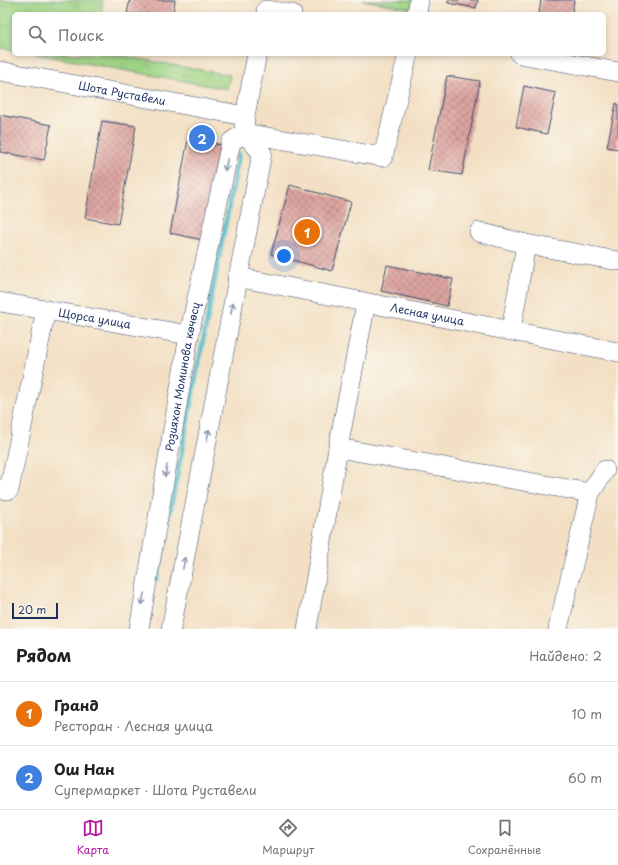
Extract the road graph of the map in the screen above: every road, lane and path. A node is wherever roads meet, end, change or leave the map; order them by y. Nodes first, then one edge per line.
1 (420, 0) edge
2 (266, 8) edge
3 (283, 12) edge
4 (417, 12) edge
5 (257, 56) edge
6 (408, 56) edge
7 (531, 56) edge
8 (0, 71) edge
9 (618, 72) edge
10 (244, 125) junction
11 (479, 232) dead end
12 (526, 244) junction
13 (618, 261) edge
14 (237, 277) junction
15 (0, 302) edge
16 (366, 304) junction
17 (46, 310) junction
18 (511, 330) junction
19 (189, 335) junction
20 (618, 352) edge
21 (338, 448) junction
22 (605, 470) dead end
23 (0, 489) edge
24 (590, 493) junction
25 (139, 629) edge
26 (171, 629) edge
27 (307, 629) edge
28 (558, 629) edge

1 - 4 street
2 - 3 street
5 - 10 street
6 - 10 street, Шота Руставели
7 - 9 street
8 - 10 street, Шота Руставели
10 - 14 street
10 -> 19 street, Розияхон Моминова көчөсү
11 - 12 street
12 - 13 street
12 - 18 street
14 - 16 street, Лесная улица
26 -> 14 street
15 - 17 street, Щорса улица
16 - 18 street, Лесная улица
16 - 21 street
17 - 19 street, Щорса улица
17 - 23 street
18 - 20 street, Лесная улица
19 -> 25 street, Розияхон Моминова көчөсү
21 - 24 street
21 - 27 street
22 - 24 street
24 - 28 street

